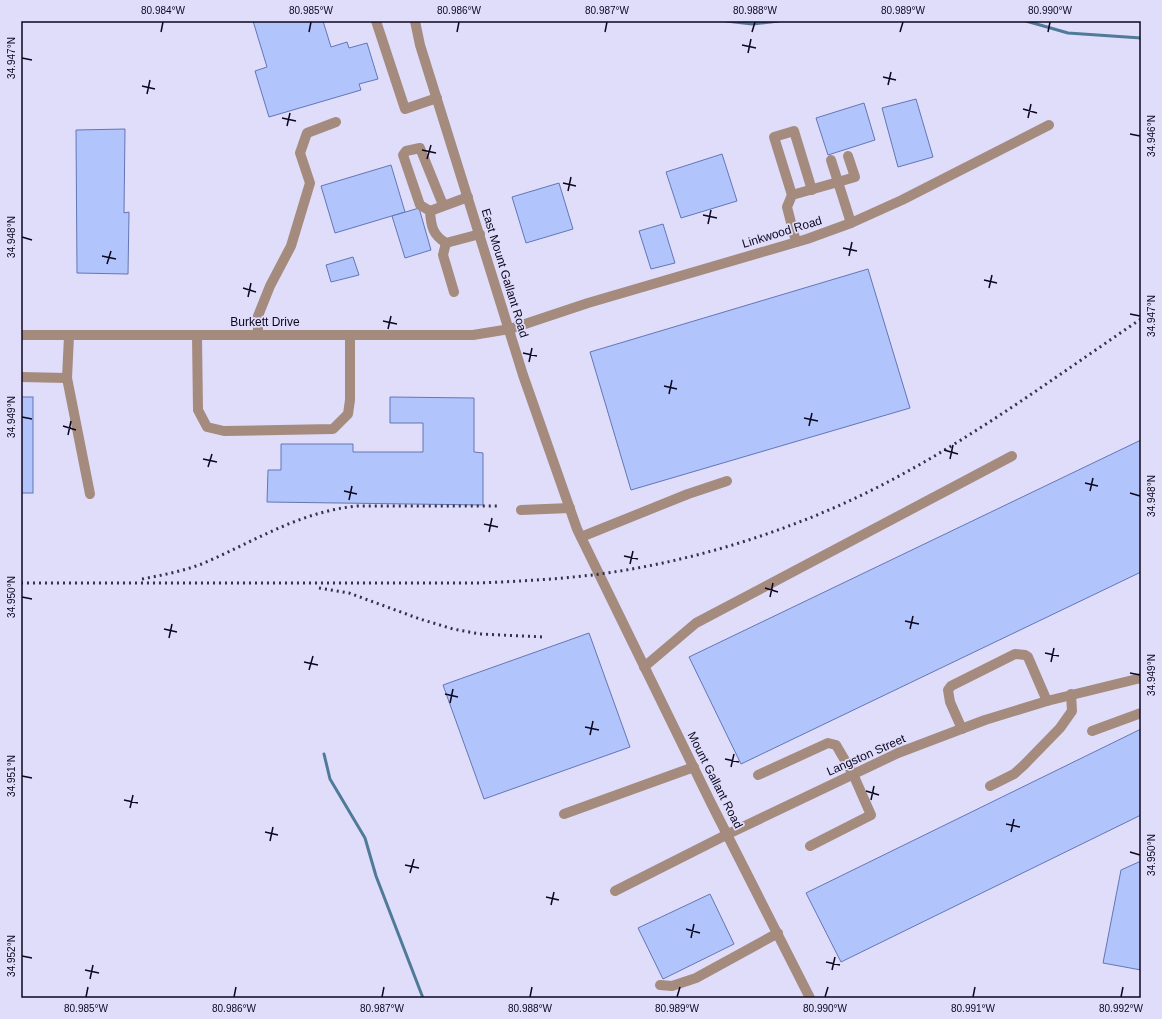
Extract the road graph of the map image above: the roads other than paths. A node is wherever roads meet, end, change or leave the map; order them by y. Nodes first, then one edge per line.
1 (376, 21) edge
2 (415, 21) edge
3 (437, 98) junction
4 (336, 122) dead end
5 (1049, 125) dead end
6 (848, 156) dead end
7 (831, 160) dead end
8 (838, 182) junction
9 (812, 190) junction
10 (792, 195) junction
11 (468, 197) junction
12 (443, 205) junction
13 (430, 211) junction
14 (851, 223) junction
15 (480, 234) junction
16 (796, 242) junction
17 (446, 243) junction
18 (454, 292) dead end
19 (510, 329) junction
20 (21, 335) edge
21 (258, 335) junction
22 (350, 335) junction
23 (69, 336) junction
24 (197, 336) junction
25 (21, 377) edge
26 (67, 378) junction
27 (1012, 456) dead end
28 (727, 482) dead end
29 (90, 494) dead end
30 (570, 508) junction
31 (521, 510) dead end
32 (581, 537) junction
33 (598, 574) joint
34 (644, 667) junction
35 (1141, 678) edge
36 (1071, 694) junction
37 (1047, 701) junction
38 (1141, 713) edge
39 (962, 729) junction
40 (1092, 731) dead end
41 (694, 767) junction
42 (853, 774) junction
43 (758, 775) dead end
44 (990, 786) dead end
45 (564, 814) dead end
46 (728, 834) junction
47 (810, 846) dead end
48 (615, 891) dead end
49 (778, 934) junction
50 (660, 985) dead end
51 (810, 998) edge

1 - 3 street
2 - 3 street, East Mount Gallant Road
3 - 11 street, East Mount Gallant Road
4 - 21 street
5 - 14 street, Linkwood Road
6 - 8 street
7 - 8 street
8 - 9 street
8 - 14 street
9 - 10 street
9 - 10 street
10 - 16 street
11 - 12 street
11 - 15 street, East Mount Gallant Road
12 - 13 street
12 - 13 street
13 - 17 street
14 - 16 street, Linkwood Road
15 - 17 street
15 - 19 street, East Mount Gallant Road
16 - 19 street, Linkwood Road
17 - 18 street
19 - 22 street, Burkett Drive
19 - 30 street, East Mount Gallant Road
20 - 23 street, Burkett Drive
21 - 22 street, Burkett Drive
21 - 24 street, Burkett Drive
22 - 24 street
23 - 24 street, Burkett Drive
23 - 26 street
25 - 26 street
26 - 29 street
27 - 34 street
28 - 32 street
30 - 31 street
30 - 32 street, East Mount Gallant Road
32 - 33 street, East Mount Gallant Road
33 - 34 street, Mount Gallant Road
34 - 41 street, Mount Gallant Road
35 - 36 street, Langston Street
36 - 37 street, Langston Street
36 - 44 street
37 - 39 street, Langston Street
37 - 39 street
38 - 40 street
39 - 42 street, Langston Street
41 - 45 street
41 - 46 street, Mount Gallant Road
42 - 43 street
42 - 46 street, Langston Street
42 - 47 street
46 - 48 street, Langston Street
46 - 49 street, Mount Gallant Road
49 - 50 street
49 - 51 street, Mount Gallant Road

